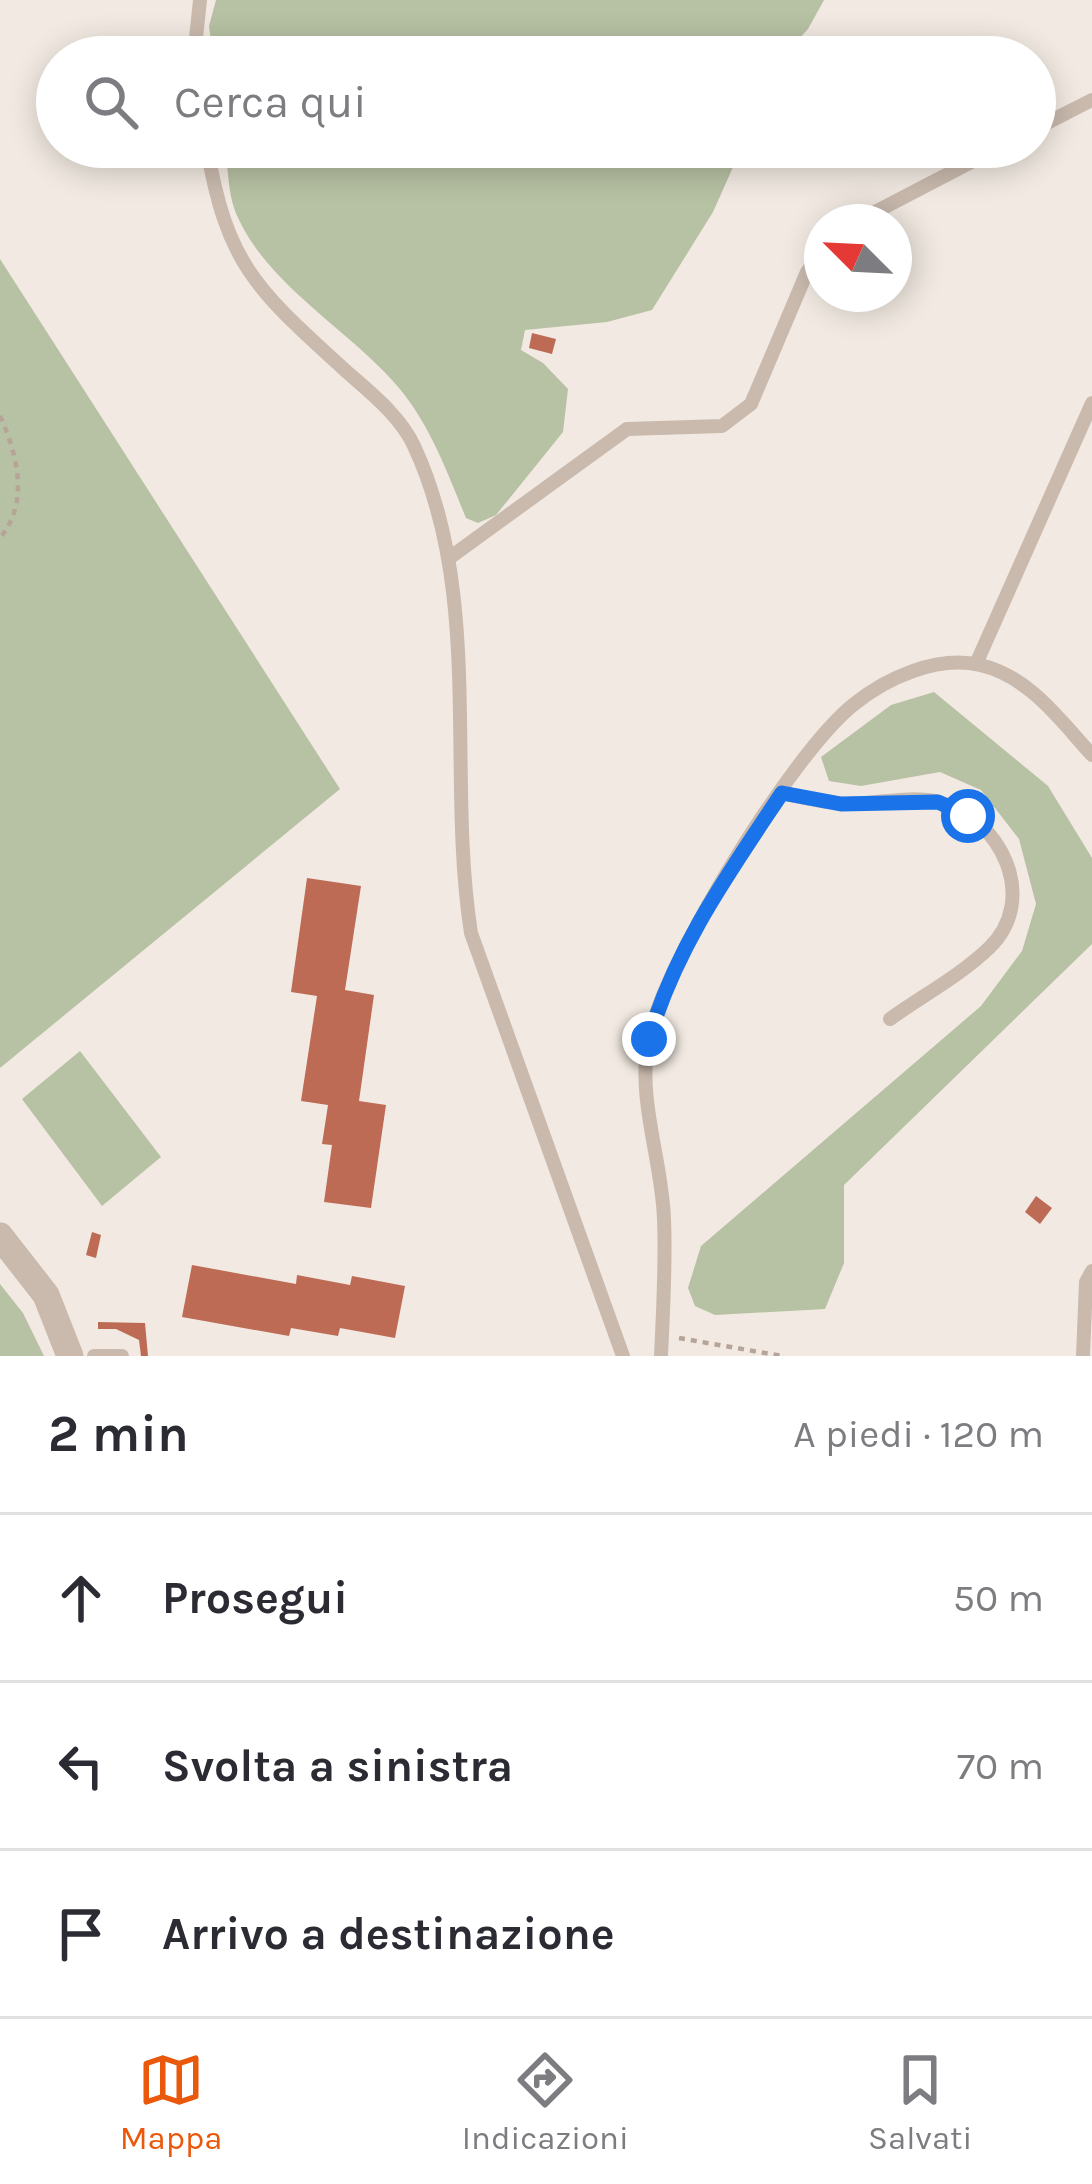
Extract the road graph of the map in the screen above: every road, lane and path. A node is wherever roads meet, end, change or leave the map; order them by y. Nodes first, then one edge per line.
1 (200, 0) edge
2 (196, 36) edge
3 (1092, 100) edge
4 (1056, 118) edge
5 (210, 168) edge
6 (960, 168) edge
7 (891, 204) edge
8 (804, 279) edge
9 (1092, 404) edge
10 (0, 416) edge
11 (0, 538) edge
12 (452, 556) junction
13 (976, 664) junction
14 (1092, 755) edge
15 (782, 793) junction
16 (890, 1018) dead end
17 (0, 1236) edge
18 (1092, 1270) edge
19 (662, 1335) junction
20 (70, 1356) edge
21 (94, 1356) edge
22 (122, 1356) edge
23 (623, 1356) edge
24 (661, 1356) edge
25 (782, 1356) edge
26 (1083, 1356) edge

1 - 2 lane
3 - 4 lane
5 - 12 lane
6 - 7 lane
8 - 12 lane
9 - 13 lane
10 - 11 path
12 - 23 lane
13 - 14 lane
13 - 15 lane
15 - 16 lane
15 - 19 lane
17 - 20 street
18 - 26 lane
19 - 24 lane
19 - 25 path
21 - 22 lane

